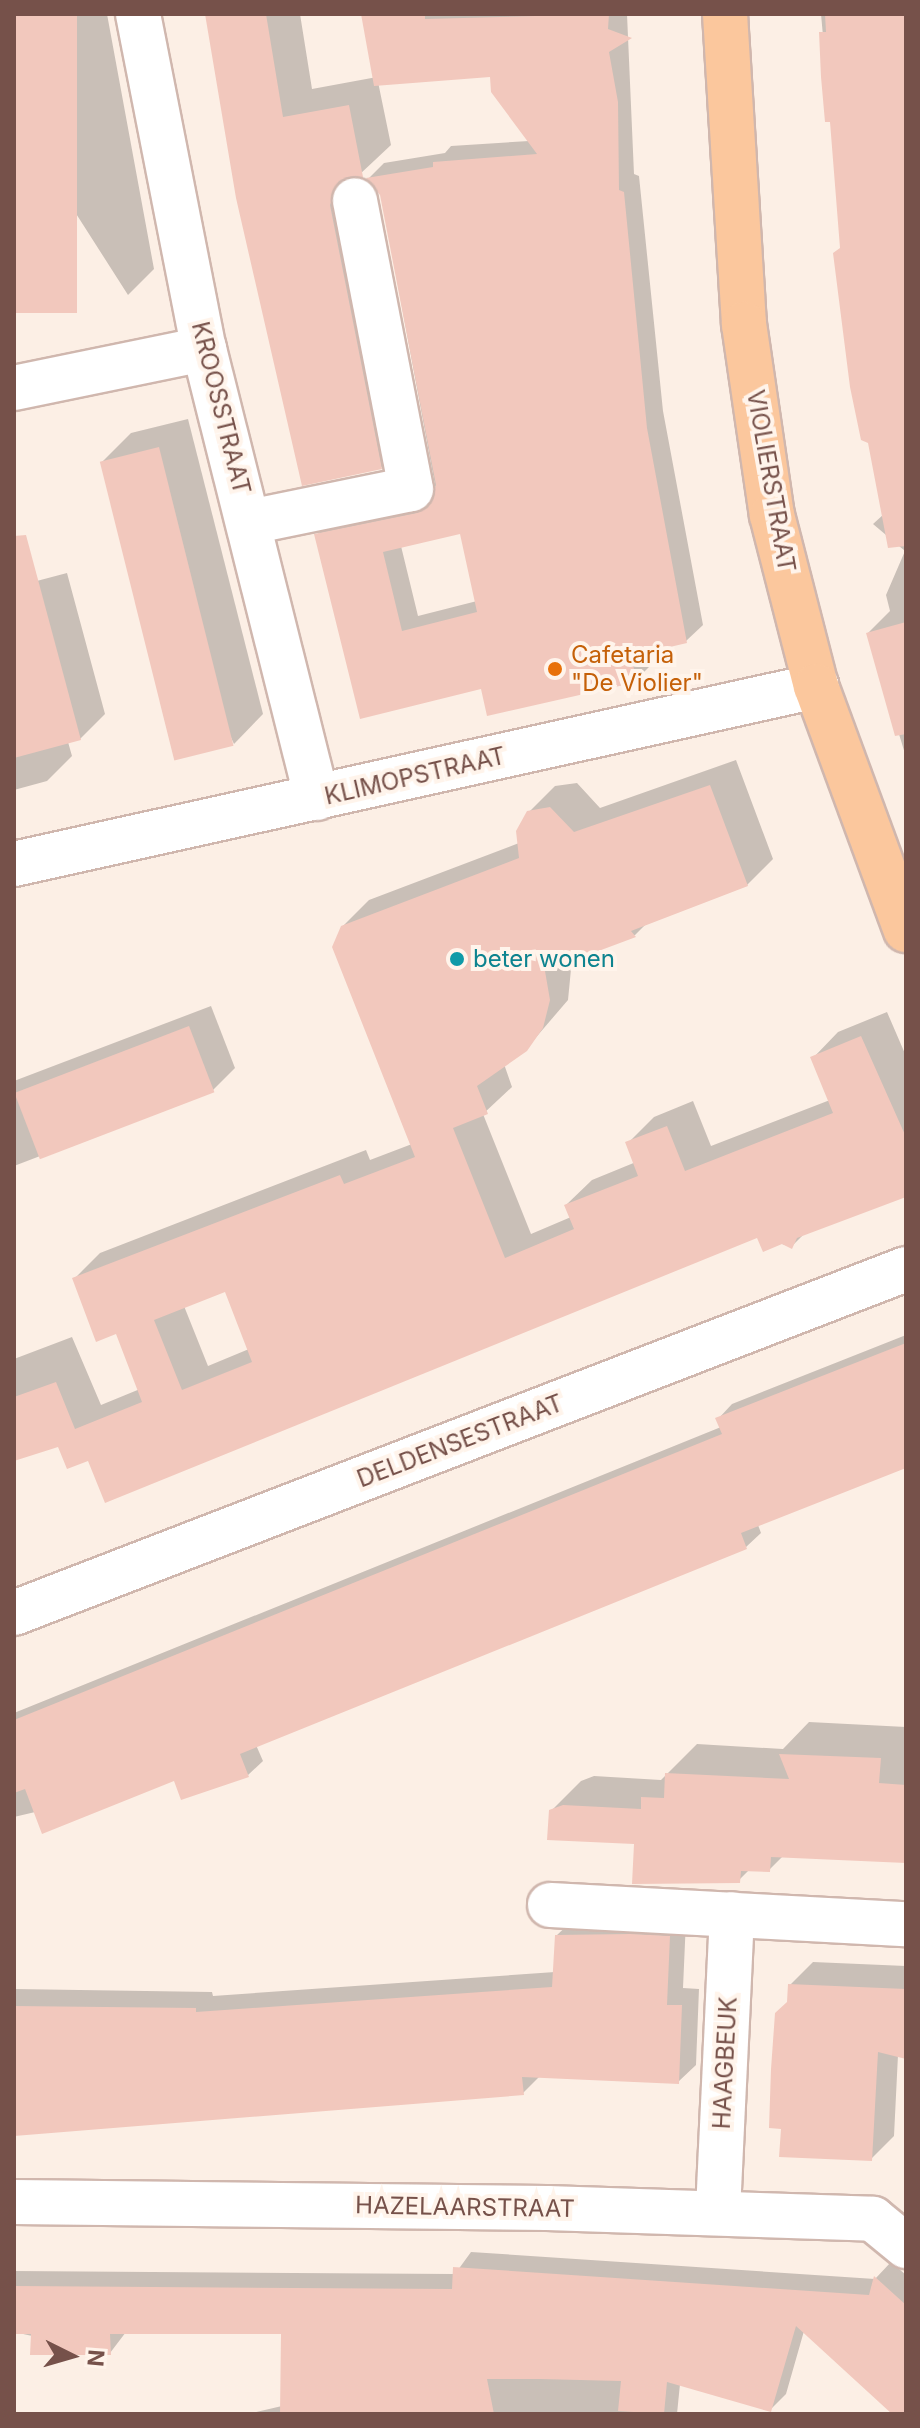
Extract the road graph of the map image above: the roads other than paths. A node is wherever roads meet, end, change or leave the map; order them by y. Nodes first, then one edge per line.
1 (138, 14) edge
2 (725, 14) edge
3 (355, 200) dead end
4 (204, 349) junction
5 (14, 388) edge
6 (250, 522) junction
7 (816, 686) junction
8 (317, 798) junction
9 (14, 864) edge
10 (906, 930) edge
11 (906, 1269) edge
12 (14, 1613) edge
13 (550, 1905) dead end
14 (732, 1914) junction
15 (906, 1924) edge
16 (14, 2202) edge
17 (718, 2211) junction
18 (906, 2246) edge

1 - 4 street, KROOSSTRAAT
2 - 7 main road, VIOLIERSTRAAT
3 - 6 street
4 - 5 street
4 - 6 street, KROOSSTRAAT
6 - 8 street, KROOSSTRAAT
7 - 8 street, KLIMOPSTRAAT
7 - 10 main road, VIOLIERSTRAAT
8 - 9 street, KLIMOPSTRAAT
11 - 12 street, DELDENSESTRAAT
13 - 14 street
14 - 15 street
14 - 17 street, HAAGBEUK
16 - 17 street, HAZELAARSTRAAT
17 - 18 street, HAZELAARSTRAAT

